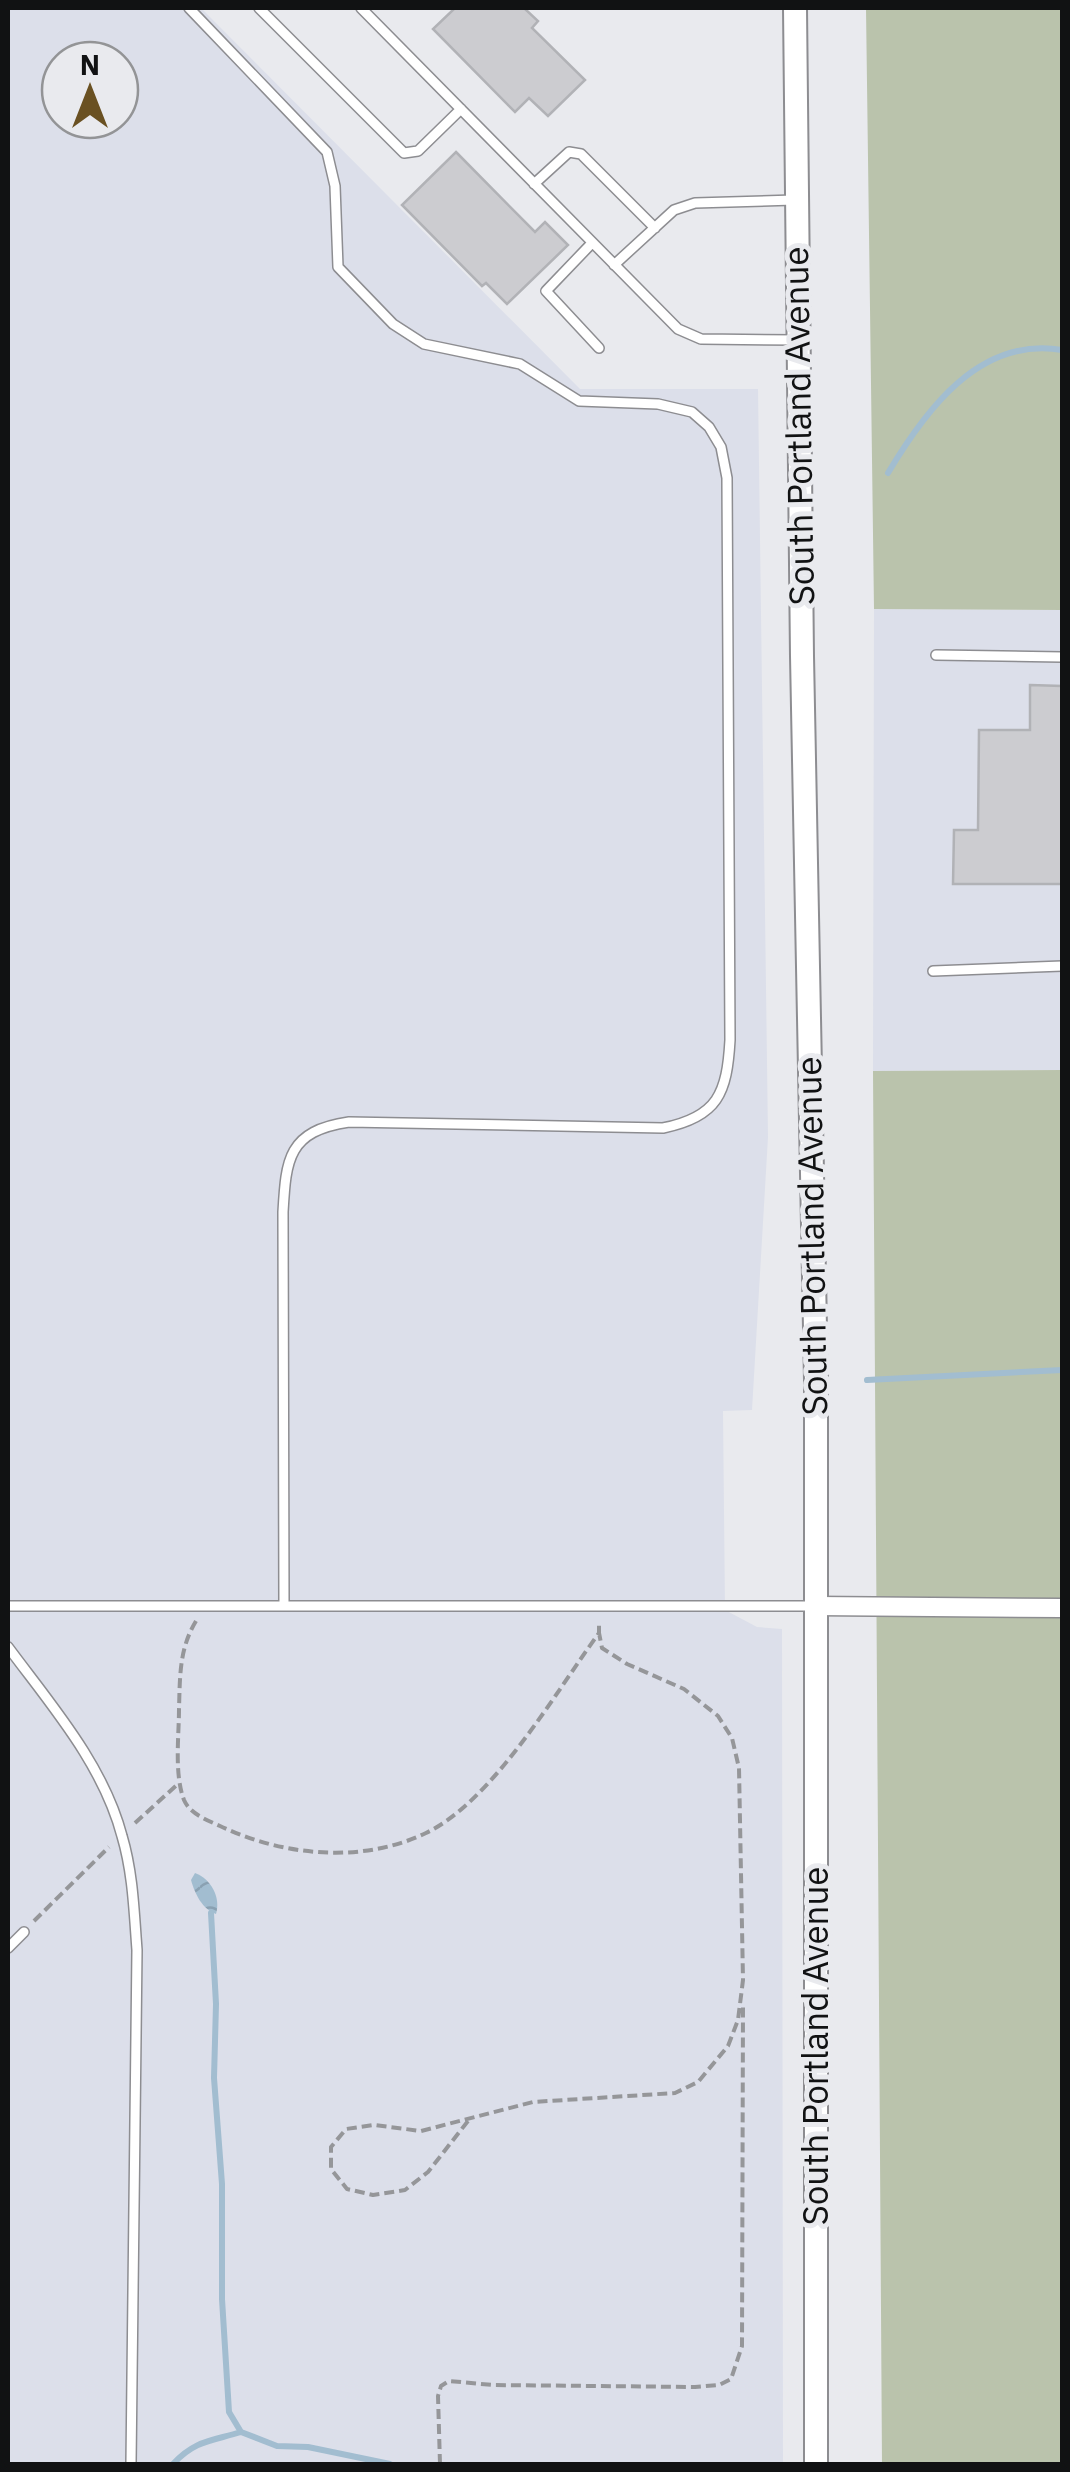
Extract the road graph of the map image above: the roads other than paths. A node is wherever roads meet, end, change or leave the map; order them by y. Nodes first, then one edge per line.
1 (189, 8) edge
2 (259, 8) edge
3 (361, 8) edge
4 (795, 8) edge
5 (460, 109) junction
6 (534, 184) junction
7 (796, 200) junction
8 (654, 228) junction
9 (592, 243) junction
10 (614, 266) junction
11 (797, 340) junction
12 (599, 348) dead end
13 (936, 656) dead end
14 (1062, 657) edge
15 (1062, 966) edge
16 (933, 971) dead end
17 (8, 1606) edge
18 (284, 1606) junction
19 (816, 1606) junction
20 (1062, 1608) edge
21 (8, 1647) edge
22 (24, 1932) road end
23 (8, 1948) edge
24 (132, 2464) edge
25 (816, 2464) edge

1 - 18 lane
2 - 5 lane
3 - 5 lane
4 - 7 main road, South Portland Avenue
5 - 6 lane
6 - 8 lane
6 - 9 lane
7 - 8 lane
7 - 11 main road, South Portland Avenue
8 - 10 lane
9 - 10 lane
9 - 12 lane
10 - 11 lane
11 - 19 main road, South Portland Avenue
13 - 14 lane
15 - 16 lane
17 - 18 lane
18 - 19 lane
19 - 20 street
19 - 25 main road, South Portland Avenue
21 - 24 lane
22 - 23 lane

